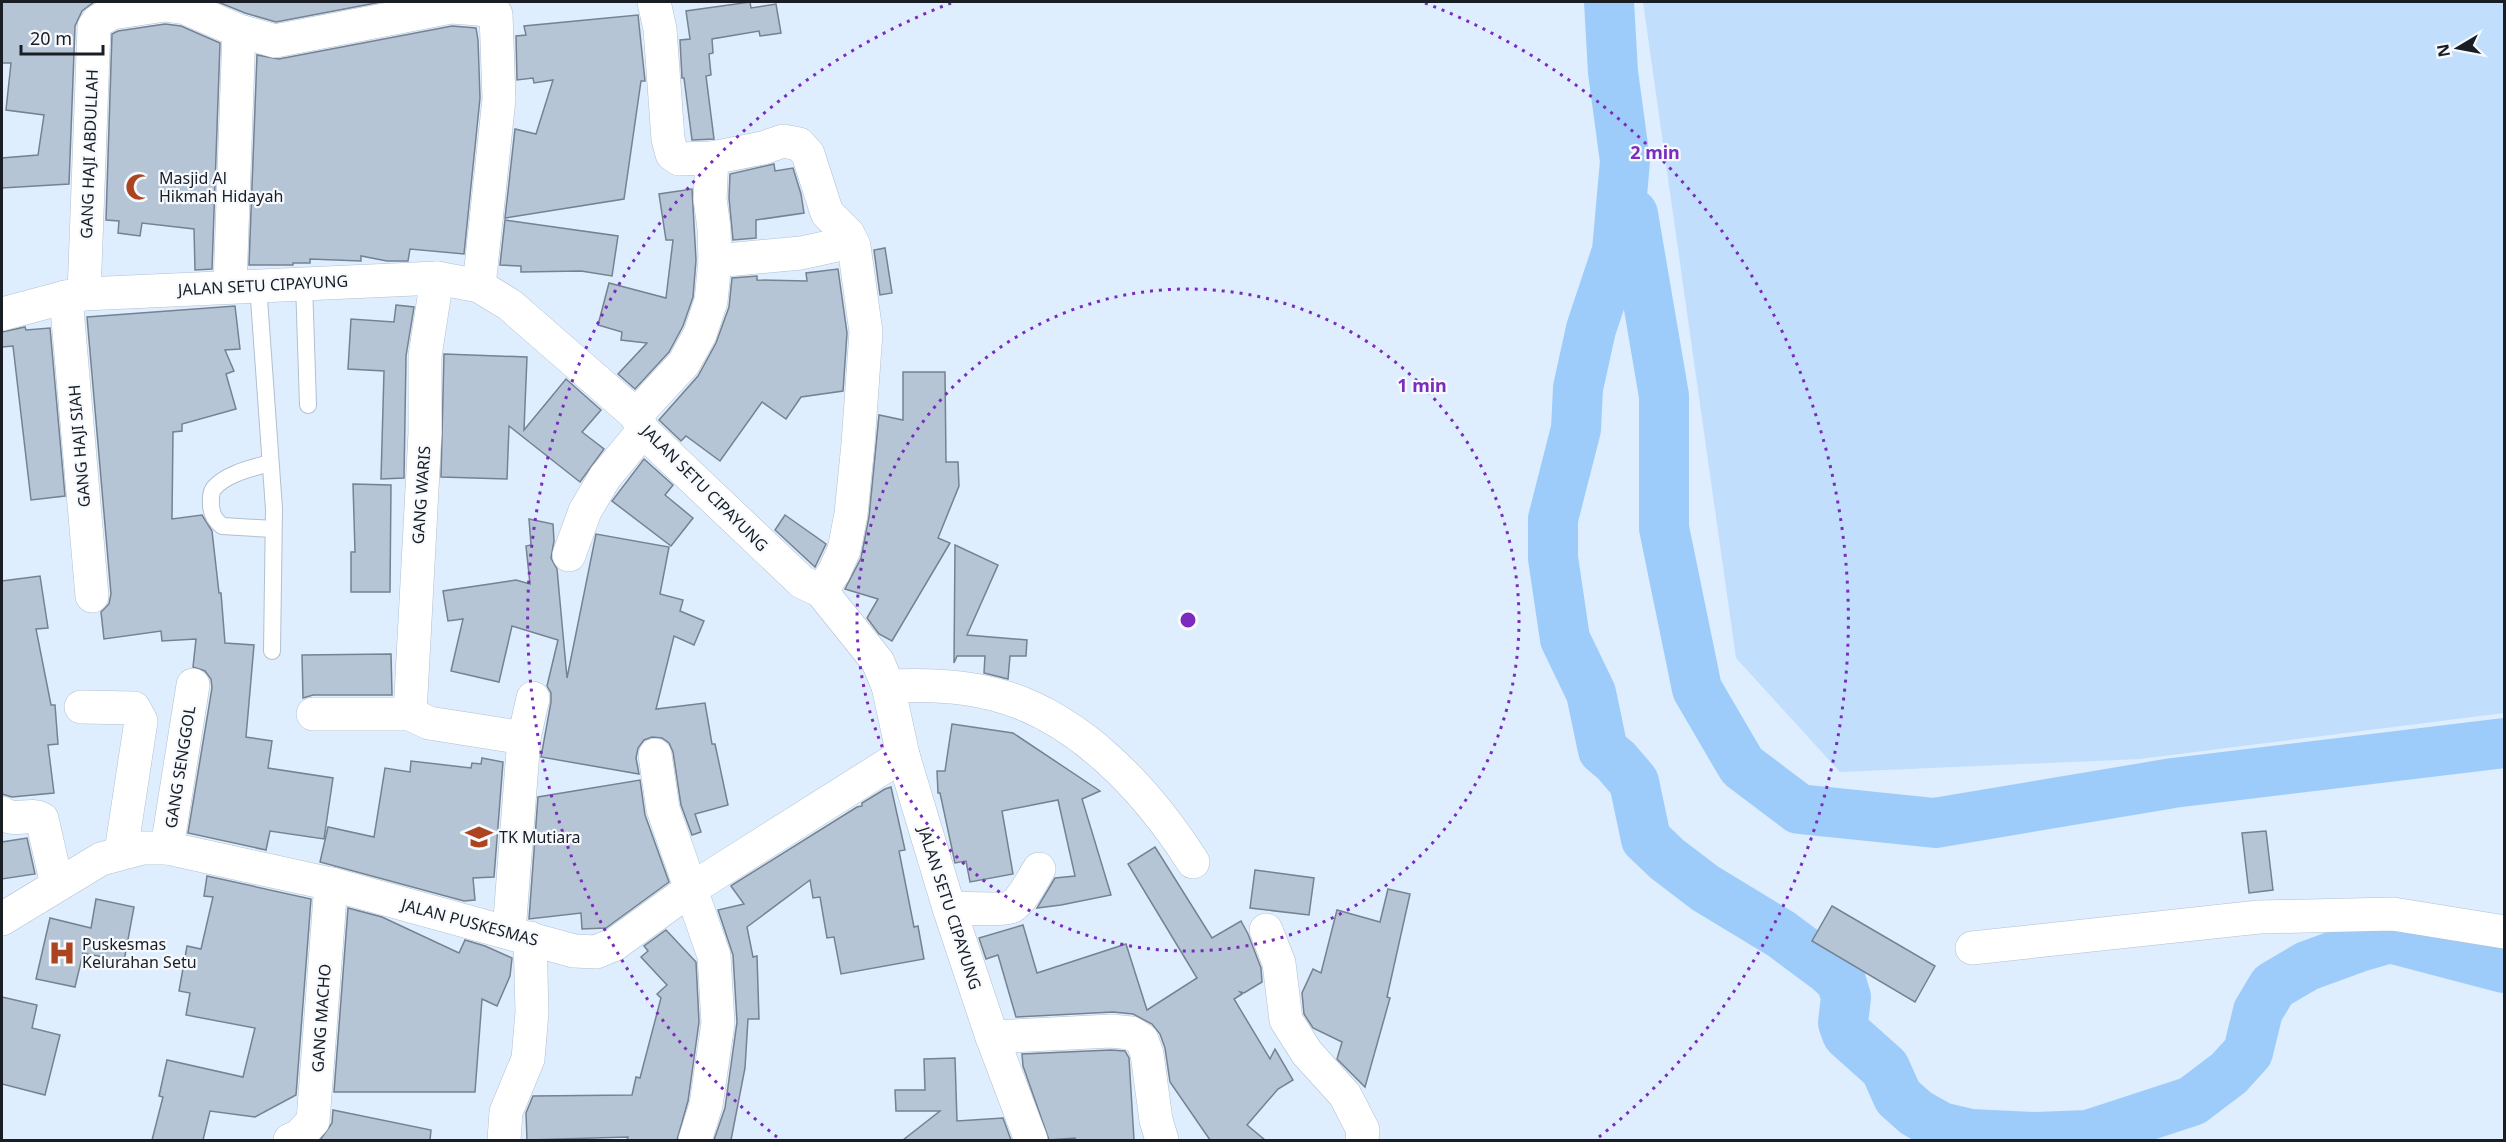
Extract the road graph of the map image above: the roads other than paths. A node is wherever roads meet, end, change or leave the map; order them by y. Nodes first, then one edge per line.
1 (654, 2) edge
2 (496, 8) edge
3 (240, 31) junction
4 (712, 158) junction
5 (848, 234) junction
6 (715, 261) junction
7 (437, 278) junction
8 (304, 283) junction
9 (244, 286) junction
10 (479, 286) junction
11 (75, 296) junction
12 (2, 314) edge
13 (308, 405) dead end
14 (639, 423) junction
15 (270, 463) junction
16 (273, 529) junction
17 (570, 555) dead end
18 (821, 591) junction
19 (92, 596) dead end
20 (272, 651) dead end
21 (193, 685) dead end
22 (888, 686) junction
23 (533, 698) dead end
24 (81, 707) dead end
25 (313, 714) dead end
26 (410, 714) junction
27 (524, 738) junction
28 (655, 755) dead end
29 (903, 755) junction
30 (2, 813) edge
31 (167, 848) junction
32 (121, 852) junction
33 (1193, 861) dead end
34 (1039, 868) dead end
35 (331, 884) junction
36 (57, 885) junction
37 (691, 889) junction
38 (949, 908) junction
39 (2, 919) edge
40 (1266, 930) dead end
41 (2505, 932) edge
42 (520, 935) junction
43 (1972, 948) dead end
44 (992, 1037) junction
45 (290, 1140) edge
46 (504, 1140) edge
47 (695, 1140) edge
48 (1031, 1140) edge
49 (1162, 1140) edge
50 (1362, 1140) edge

1 - 4 street
2 - 3 street
2 - 10 street
3 - 9 street
3 - 11 street, GANG HAJI ABDULLAH
4 - 5 street
4 - 6 street
5 - 6 street
5 - 18 street
6 - 14 street
7 - 8 street, JALAN SETU CIPAYUNG
7 - 10 street, JALAN SETU CIPAYUNG
7 - 26 street, GANG WARIS
8 - 9 street, JALAN SETU CIPAYUNG
8 - 13 lane
9 - 11 street, JALAN SETU CIPAYUNG
9 - 15 lane
10 - 14 street, JALAN SETU CIPAYUNG
11 - 12 street, JALAN SETU CIPAYUNG
11 - 19 street, GANG HAJI SIAH
14 - 17 street
14 - 18 street, JALAN SETU CIPAYUNG
15 - 16 lane
15 - 16 lane
16 - 20 lane
18 - 22 street, JALAN SETU CIPAYUNG
21 - 31 street, GANG SENGGOL
22 - 29 street, JALAN SETU CIPAYUNG
22 - 33 street
23 - 27 street
24 - 32 street
25 - 26 street
26 - 27 street
27 - 42 street
28 - 37 street
29 - 37 street, JALAN PUSKESMAS
29 - 38 street, JALAN SETU CIPAYUNG
30 - 36 street
31 - 32 street, JALAN PUSKESMAS
31 - 35 street, JALAN PUSKESMAS
32 - 36 street, JALAN PUSKESMAS
34 - 38 street
35 - 42 street, JALAN PUSKESMAS
35 - 45 street, GANG MACHO
36 - 39 street, JALAN PUSKESMAS
37 - 42 street, JALAN PUSKESMAS
37 - 47 street
38 - 44 street, JALAN SETU CIPAYUNG
40 - 50 street
41 - 43 street
42 - 46 street
44 - 48 street, JALAN SETU CIPAYUNG
44 - 49 street

